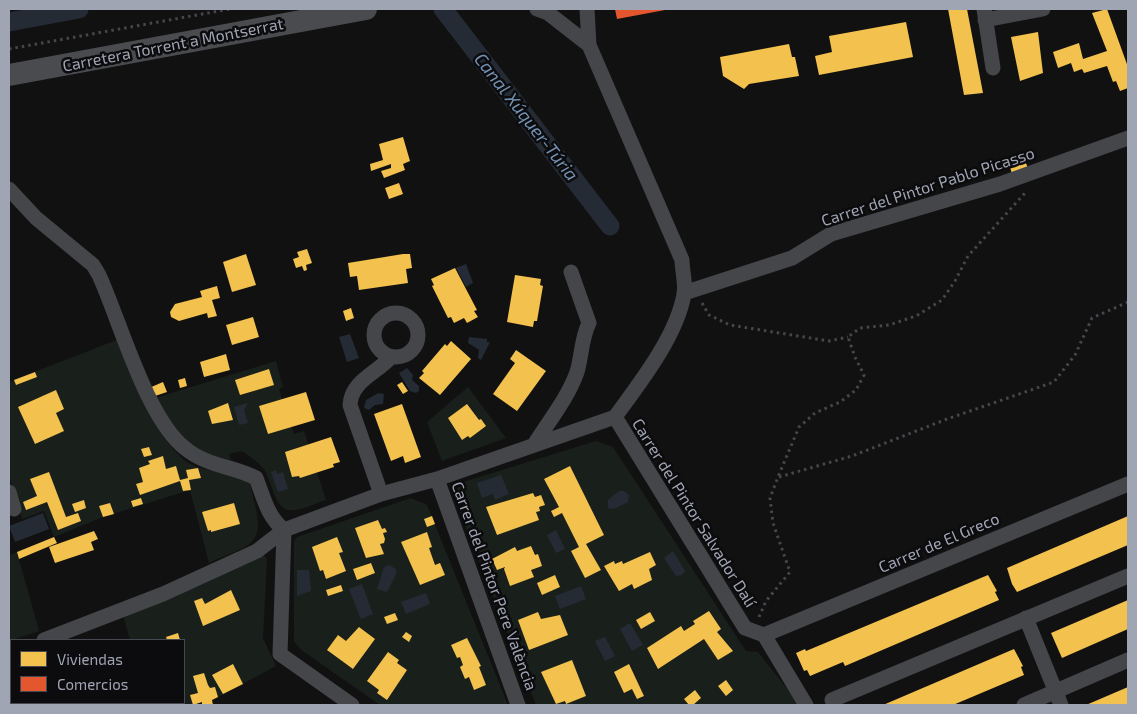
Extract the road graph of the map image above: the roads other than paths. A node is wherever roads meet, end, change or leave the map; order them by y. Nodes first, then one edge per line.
1 (366, 9) edge
2 (537, 9) edge
3 (587, 9) edge
4 (1043, 9) edge
5 (985, 14) edge
6 (589, 45) junction
7 (993, 68) dead end
8 (9, 76) edge
9 (1128, 138) edge
10 (9, 189) edge
11 (571, 272) dead end
12 (689, 292) junction
13 (391, 357) dead end
14 (614, 417) junction
15 (534, 445) junction
16 (437, 479) junction
17 (1128, 484) edge
18 (9, 492) edge
19 (381, 494) junction
20 (14, 509) dead end
21 (284, 530) junction
22 (1128, 576) edge
23 (1026, 618) junction
24 (759, 633) junction
25 (50, 639) edge
26 (1128, 660) edge
27 (1058, 698) edge
28 (832, 700) dead end
29 (352, 705) edge
30 (518, 705) edge
31 (806, 705) edge
32 (1024, 705) edge

1 - 8 main road, Carretera Torrent a Montserrat
2 - 6 street, Carrer del Pintor Salvador Dalí
3 - 6 street, Carrer del Pintor Salvador Dalí
4 - 5 street
5 - 7 street
6 - 12 street, Carrer del Pintor Salvador Dalí
9 - 12 street, Carrer del Pintor Pablo Picasso
10 - 21 street
11 - 15 street
12 - 14 street, Carrer del Pintor Salvador Dalí
13 - 19 street
14 - 15 street
14 - 24 street, Carrer del Pintor Salvador Dalí
15 - 16 street
16 - 19 street
16 - 30 street, Carrer del Pintor Pere València
17 - 24 street, Carrer de El Greco
18 - 20 street
19 - 21 street
21 - 25 street
21 - 29 street
22 - 23 street
23 - 27 street
23 - 28 street
24 - 31 street, Carrer del Pintor Salvador Dalí
26 - 27 street
27 - 32 street

